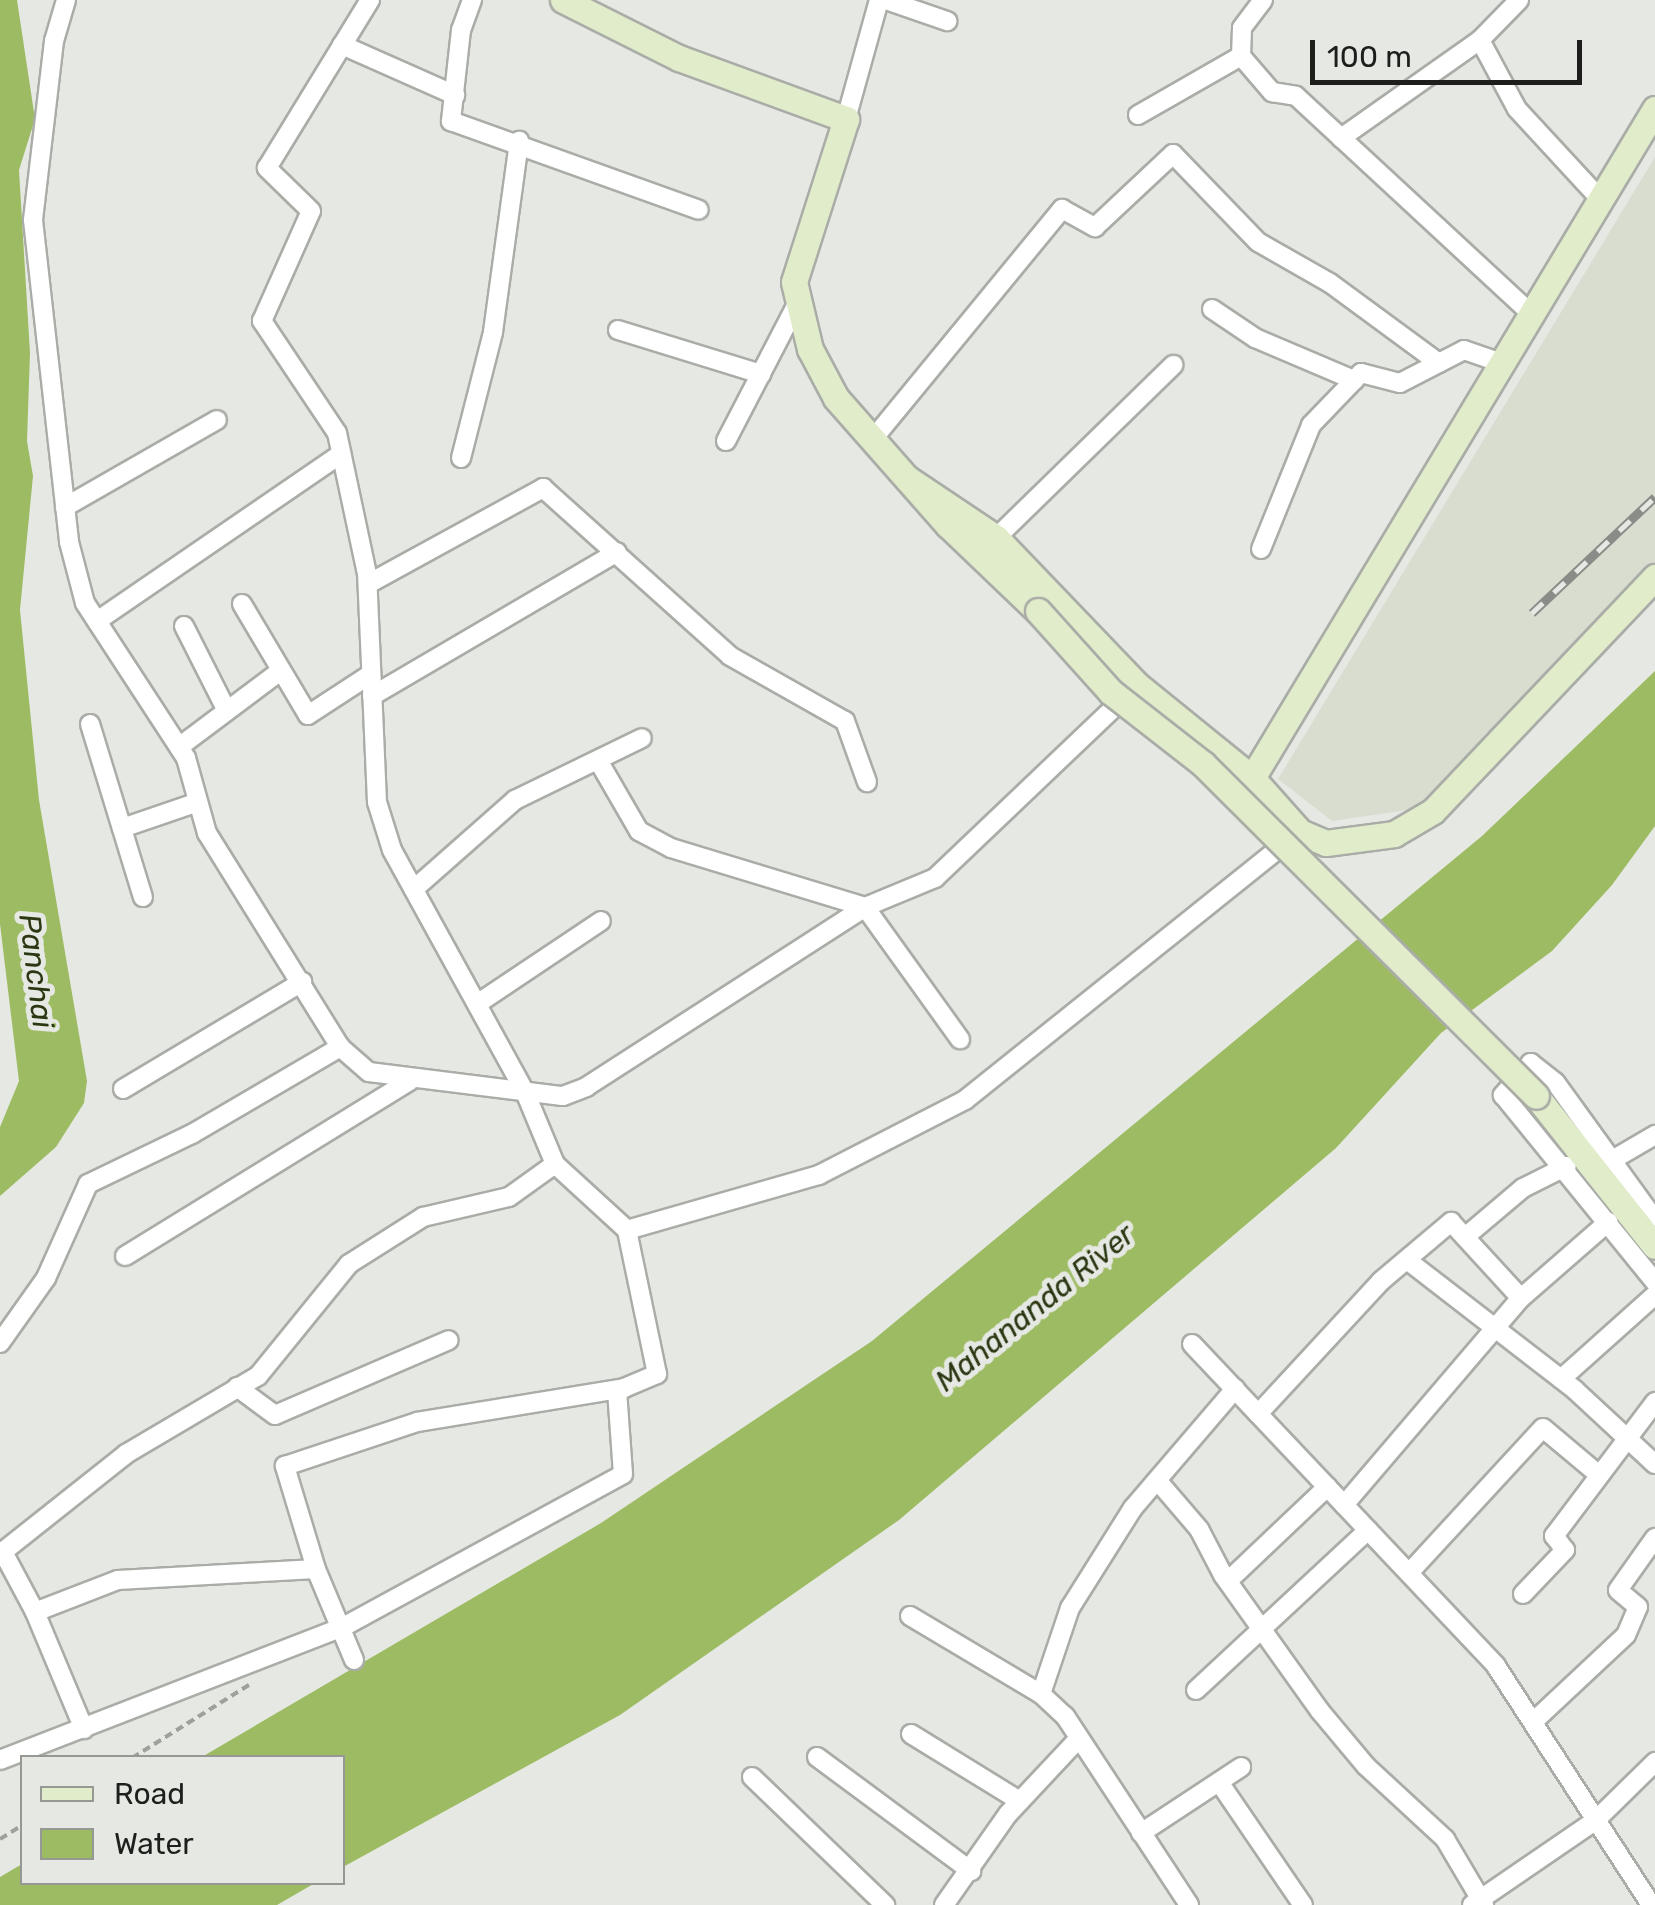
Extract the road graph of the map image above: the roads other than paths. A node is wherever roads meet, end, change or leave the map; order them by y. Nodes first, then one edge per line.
1 (66, 0) edge
2 (370, 0) edge
3 (472, 0) edge
4 (564, 0) edge
5 (882, 0) edge
6 (1263, 0) edge
7 (1519, 0) edge
8 (947, 21) dead end
9 (1480, 40) junction
10 (342, 45) junction
11 (1240, 56) junction
12 (454, 94) junction
13 (1655, 109) edge
14 (1138, 116) dead end
15 (846, 119) junction
16 (1341, 138) junction
17 (519, 141) junction
18 (1600, 199) junction
19 (699, 210) dead end
20 (798, 302) junction
21 (1212, 309) dead end
22 (1530, 313) junction
23 (618, 330) dead end
24 (1438, 363) junction
25 (1500, 363) junction
26 (1172, 364) dead end
27 (761, 374) junction
28 (1354, 380) junction
29 (217, 420) dead end
30 (872, 439) junction
31 (726, 441) dead end
32 (342, 454) junction
33 (461, 458) dead end
34 (908, 479) junction
35 (65, 507) junction
36 (996, 538) junction
37 (1261, 550) dead end
38 (616, 552) junction
39 (1655, 577) edge
40 (368, 584) junction
41 (242, 604) dead end
42 (97, 621) junction
43 (184, 626) dead end
44 (279, 672) junction
45 (372, 674) junction
46 (1137, 685) junction
47 (372, 696) junction
48 (227, 711) junction
49 (90, 724) dead end
50 (642, 738) dead end
51 (179, 748) junction
52 (598, 762) junction
53 (1252, 778) junction
54 (867, 782) dead end
55 (198, 802) junction
56 (122, 828) junction
57 (1300, 832) junction
58 (414, 889) junction
59 (143, 897) dead end
60 (865, 907) junction
61 (601, 921) dead end
62 (302, 982) junction
63 (477, 1004) junction
64 (960, 1039) dead end
65 (340, 1047) junction
66 (410, 1081) junction
67 (123, 1089) dead end
68 (525, 1092) junction
69 (1655, 1135) edge
70 (1614, 1160) junction
71 (555, 1164) junction
72 (1567, 1166) junction
73 (1655, 1220) edge
74 (1608, 1222) junction
75 (627, 1230) junction
76 (1465, 1238) junction
77 (1655, 1246) edge
78 (125, 1256) dead end
79 (1407, 1260) junction
80 (1655, 1282) edge
81 (1655, 1295) edge
82 (1521, 1298) junction
83 (1496, 1326) junction
84 (449, 1340) dead end
85 (0, 1343) edge
86 (1192, 1344) dead end
87 (1561, 1379) junction
88 (237, 1387) junction
89 (1235, 1389) junction
90 (616, 1390) junction
91 (1655, 1402) edge
92 (1258, 1414) junction
93 (1627, 1438) junction
94 (1655, 1464) edge
95 (1599, 1475) junction
96 (1156, 1480) junction
97 (1328, 1487) junction
98 (1344, 1505) junction
99 (1368, 1530) junction
100 (1655, 1538) edge
101 (2, 1553) edge
102 (316, 1569) junction
103 (1409, 1573) junction
104 (1228, 1582) junction
105 (1523, 1594) dead end
106 (34, 1612) junction
107 (910, 1616) dead end
108 (341, 1628) junction
109 (1266, 1629) junction
110 (354, 1660) dead end
111 (1196, 1690) dead end
112 (1042, 1694) junction
113 (1533, 1722) junction
114 (84, 1729) junction
115 (911, 1734) dead end
116 (1079, 1738) junction
117 (817, 1757) dead end
118 (0, 1760) edge
119 (1655, 1762) edge
120 (1242, 1767) dead end
121 (752, 1777) dead end
122 (1219, 1782) junction
123 (1020, 1802) junction
124 (1596, 1820) junction
125 (1140, 1833) junction
126 (971, 1872) junction
127 (873, 1901) edge
128 (1479, 1903) edge
129 (944, 1905) edge
130 (1189, 1905) edge
131 (1303, 1905) edge
132 (1651, 1905) edge

1 - 35 street
2 - 10 street
3 - 12 street
4 - 15 street
5 - 8 street
5 - 15 street
6 - 11 street
7 - 9 street
9 - 16 street
9 - 18 street
10 - 12 street
10 - 32 street
11 - 14 street
11 - 16 street
12 - 17 street
13 - 18 street
15 - 20 street
16 - 22 street
17 - 19 street
17 - 33 street
18 - 22 street
20 - 27 street
20 - 30 street
21 - 28 street
22 - 25 street
23 - 27 street
24 - 25 street
24 - 28 street
24 - 30 street
25 - 53 street
26 - 36 street
27 - 31 street
28 - 37 street
29 - 35 street
30 - 34 street
32 - 40 street
32 - 42 street
34 - 36 street
34 - 77 street, bridge
35 - 42 street
36 - 46 street
38 - 40 street
38 - 47 street
38 - 54 street
39 - 57 street
40 - 45 street
41 - 44 street
42 - 51 street
43 - 48 street
44 - 45 street
44 - 48 street
45 - 47 street
46 - 53 street
46 - 60 street
47 - 58 street
48 - 51 street
49 - 56 street
50 - 52 street
51 - 55 street
52 - 58 street
52 - 60 street
53 - 57 street
55 - 56 street
55 - 62 street
56 - 59 street
57 - 75 street
58 - 63 street
60 - 64 street
60 - 68 street
61 - 63 street
62 - 65 street
62 - 67 street
63 - 68 street
65 - 66 street
65 - 85 street
66 - 68 street
66 - 78 street
68 - 71 street
69 - 70 street
70 - 72 street
70 - 73 street
71 - 75 street
71 - 88 street
72 - 74 street
72 - 76 street
74 - 80 street
74 - 82 street
75 - 90 street
76 - 79 street
76 - 82 street
79 - 83 street
79 - 92 street
81 - 87 street
82 - 83 street
83 - 87 street
83 - 98 street
84 - 88 street
86 - 89 street
87 - 93 street
88 - 101 street
89 - 92 street
89 - 96 street
90 - 102 street
90 - 108 street
91 - 93 street
92 - 97 street
93 - 94 street
93 - 95 street
95 - 103 street
95 - 105 street
96 - 104 street
96 - 112 street
97 - 98 street
97 - 104 street
98 - 99 street
99 - 103 street
99 - 109 street
100 - 113 street
101 - 106 street
102 - 106 street
102 - 108 street
103 - 113 street
104 - 109 street
106 - 114 street
107 - 112 street
108 - 110 street
108 - 114 street
109 - 111 street
109 - 128 street
112 - 116 street
113 - 124 street
114 - 118 street
115 - 123 street
116 - 123 street
116 - 125 street
117 - 126 street
119 - 124 street
120 - 122 street
121 - 127 street
122 - 125 street
122 - 131 street
123 - 126 street
124 - 128 street
124 - 132 street
125 - 130 street
126 - 129 street

